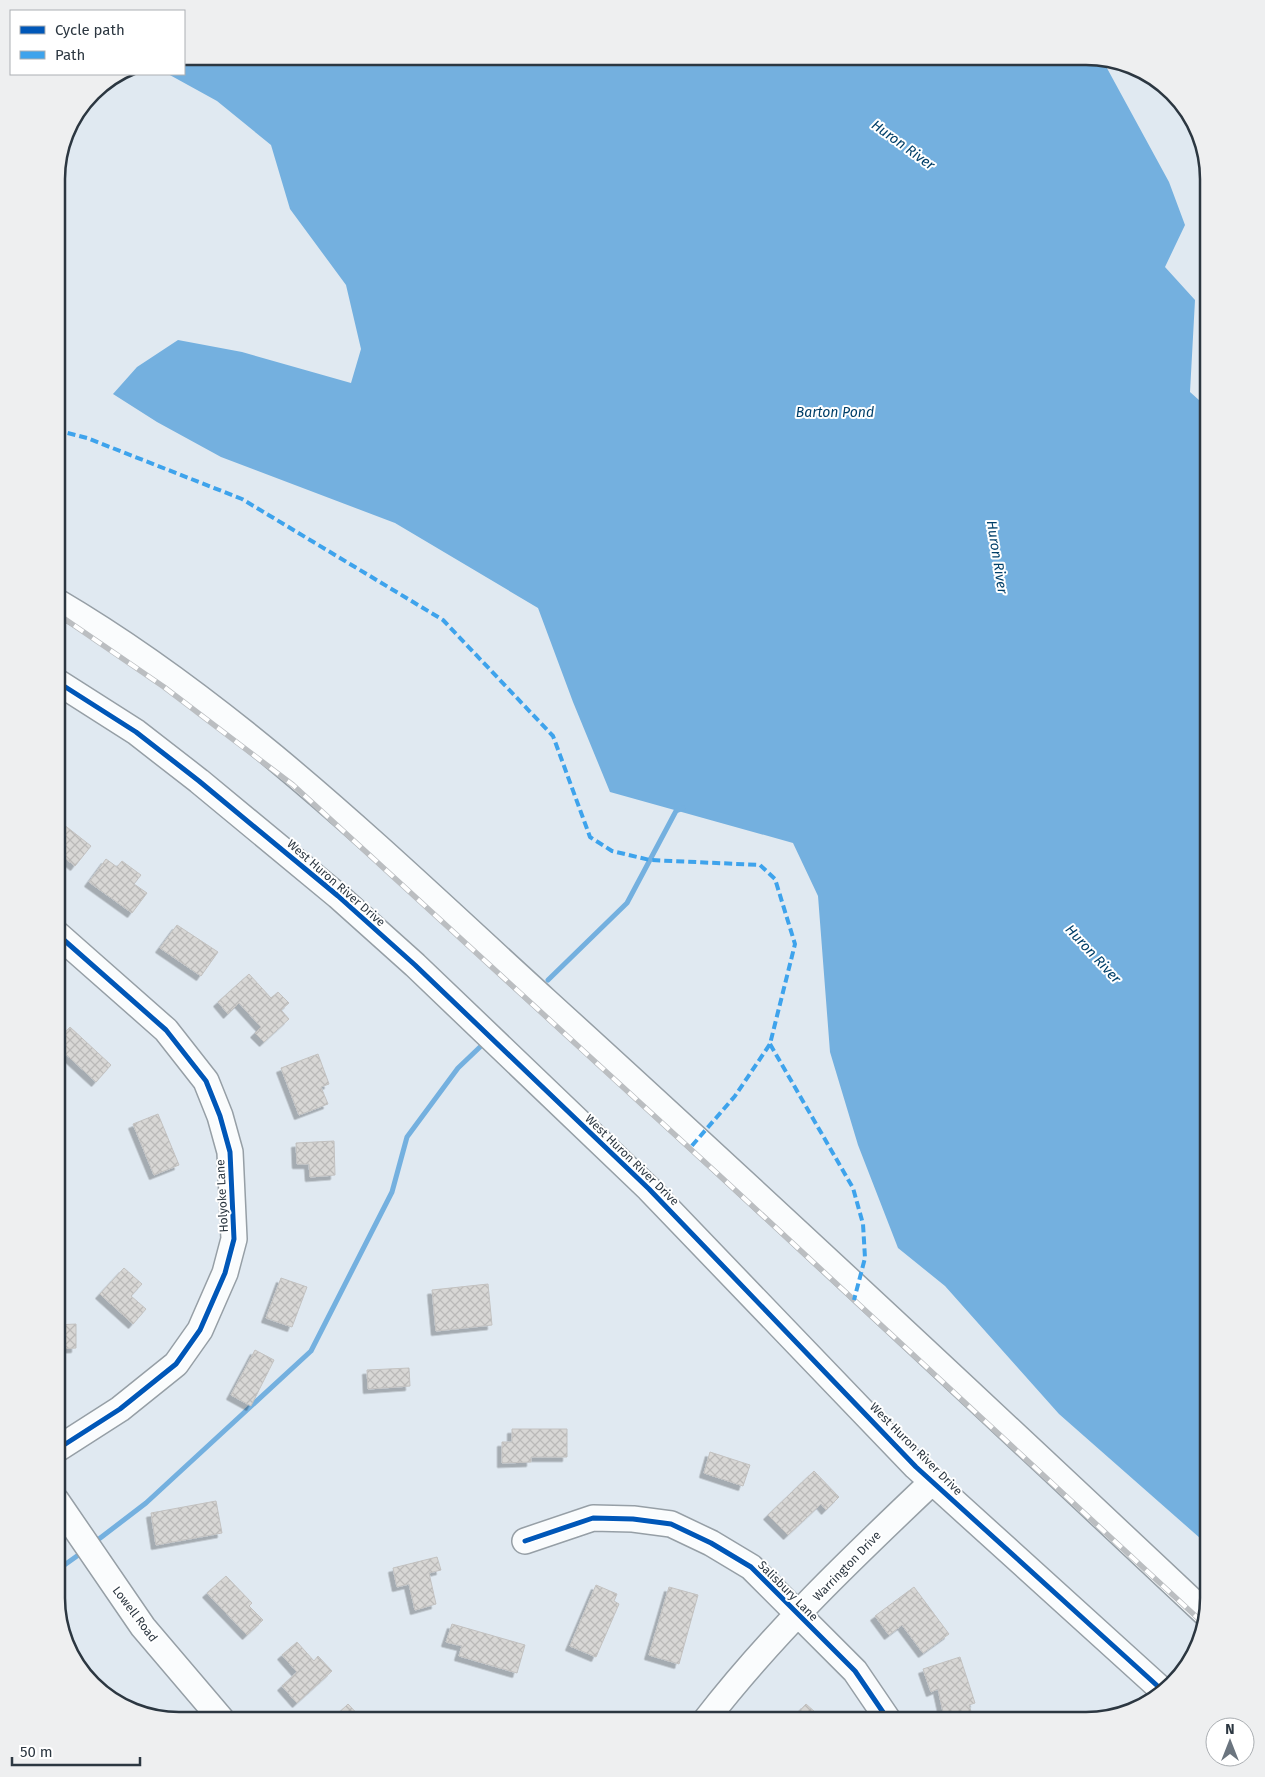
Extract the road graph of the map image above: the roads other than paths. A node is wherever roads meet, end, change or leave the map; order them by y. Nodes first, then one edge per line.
1 (65, 606) edge
2 (65, 688) edge
3 (65, 941) edge
4 (65, 1444) edge
5 (932, 1482) junction
6 (65, 1514) edge
7 (525, 1541) dead end
8 (1199, 1608) edge
9 (798, 1616) junction
10 (1158, 1687) edge
11 (216, 1712) edge
12 (712, 1712) edge
13 (883, 1712) edge

1 - 8 street
2 - 5 street, West Huron River Drive
3 - 4 street, Holyoke Lane
5 - 9 street, Warrington Drive
5 - 10 street, West Huron River Drive
6 - 11 street, Lowell Road
7 - 9 street, Salisbury Lane
9 - 12 street, Warrington Drive
9 - 13 street, Salisbury Lane

